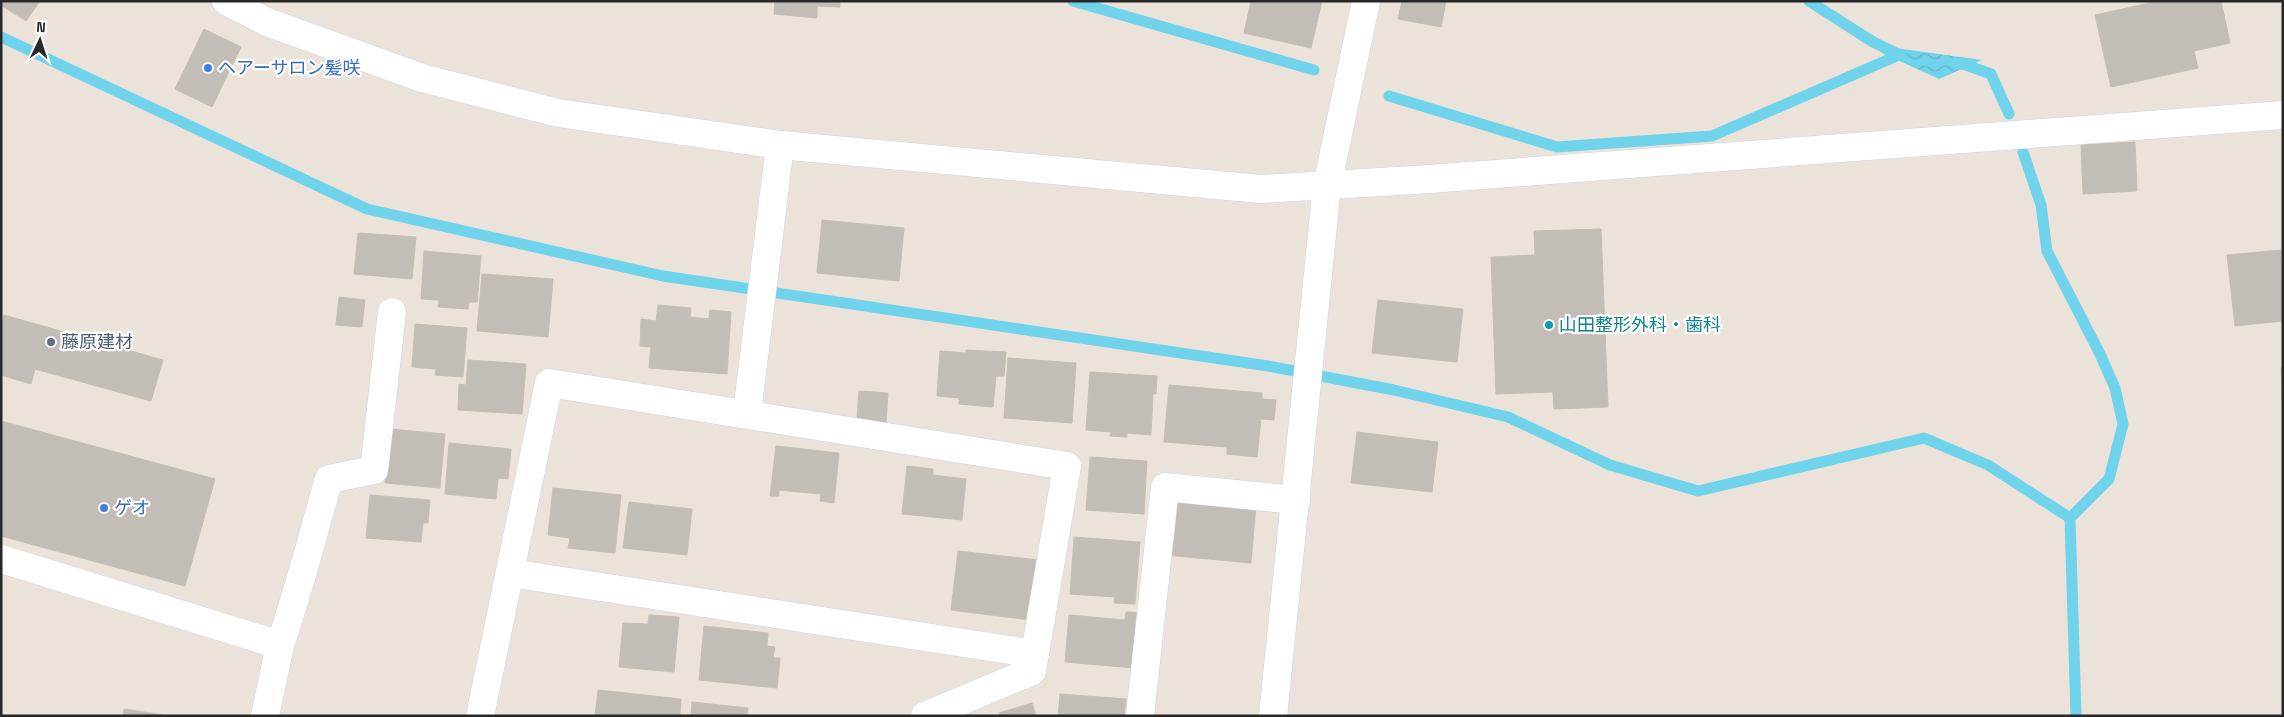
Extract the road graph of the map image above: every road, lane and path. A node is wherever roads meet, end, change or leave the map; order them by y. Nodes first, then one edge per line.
1 (226, 1) edge
2 (1366, 1) edge
3 (2283, 115) edge
4 (780, 145) junction
5 (1327, 186) junction
6 (392, 312) dead end
7 (747, 413) junction
8 (1296, 500) junction
9 (1, 559) edge
10 (510, 573) junction
11 (280, 645) junction
12 (1035, 654) junction
13 (264, 716) edge
14 (480, 716) edge
15 (925, 716) edge
16 (1140, 716) edge
17 (1274, 716) edge

1 - 4 street
2 - 5 street
3 - 5 street
4 - 5 street
4 - 7 street
5 - 8 street
6 - 11 street
7 - 10 street
7 - 12 street
8 - 16 street
8 - 17 street
9 - 11 street
10 - 12 street
10 - 14 street
11 - 13 street
12 - 15 street

